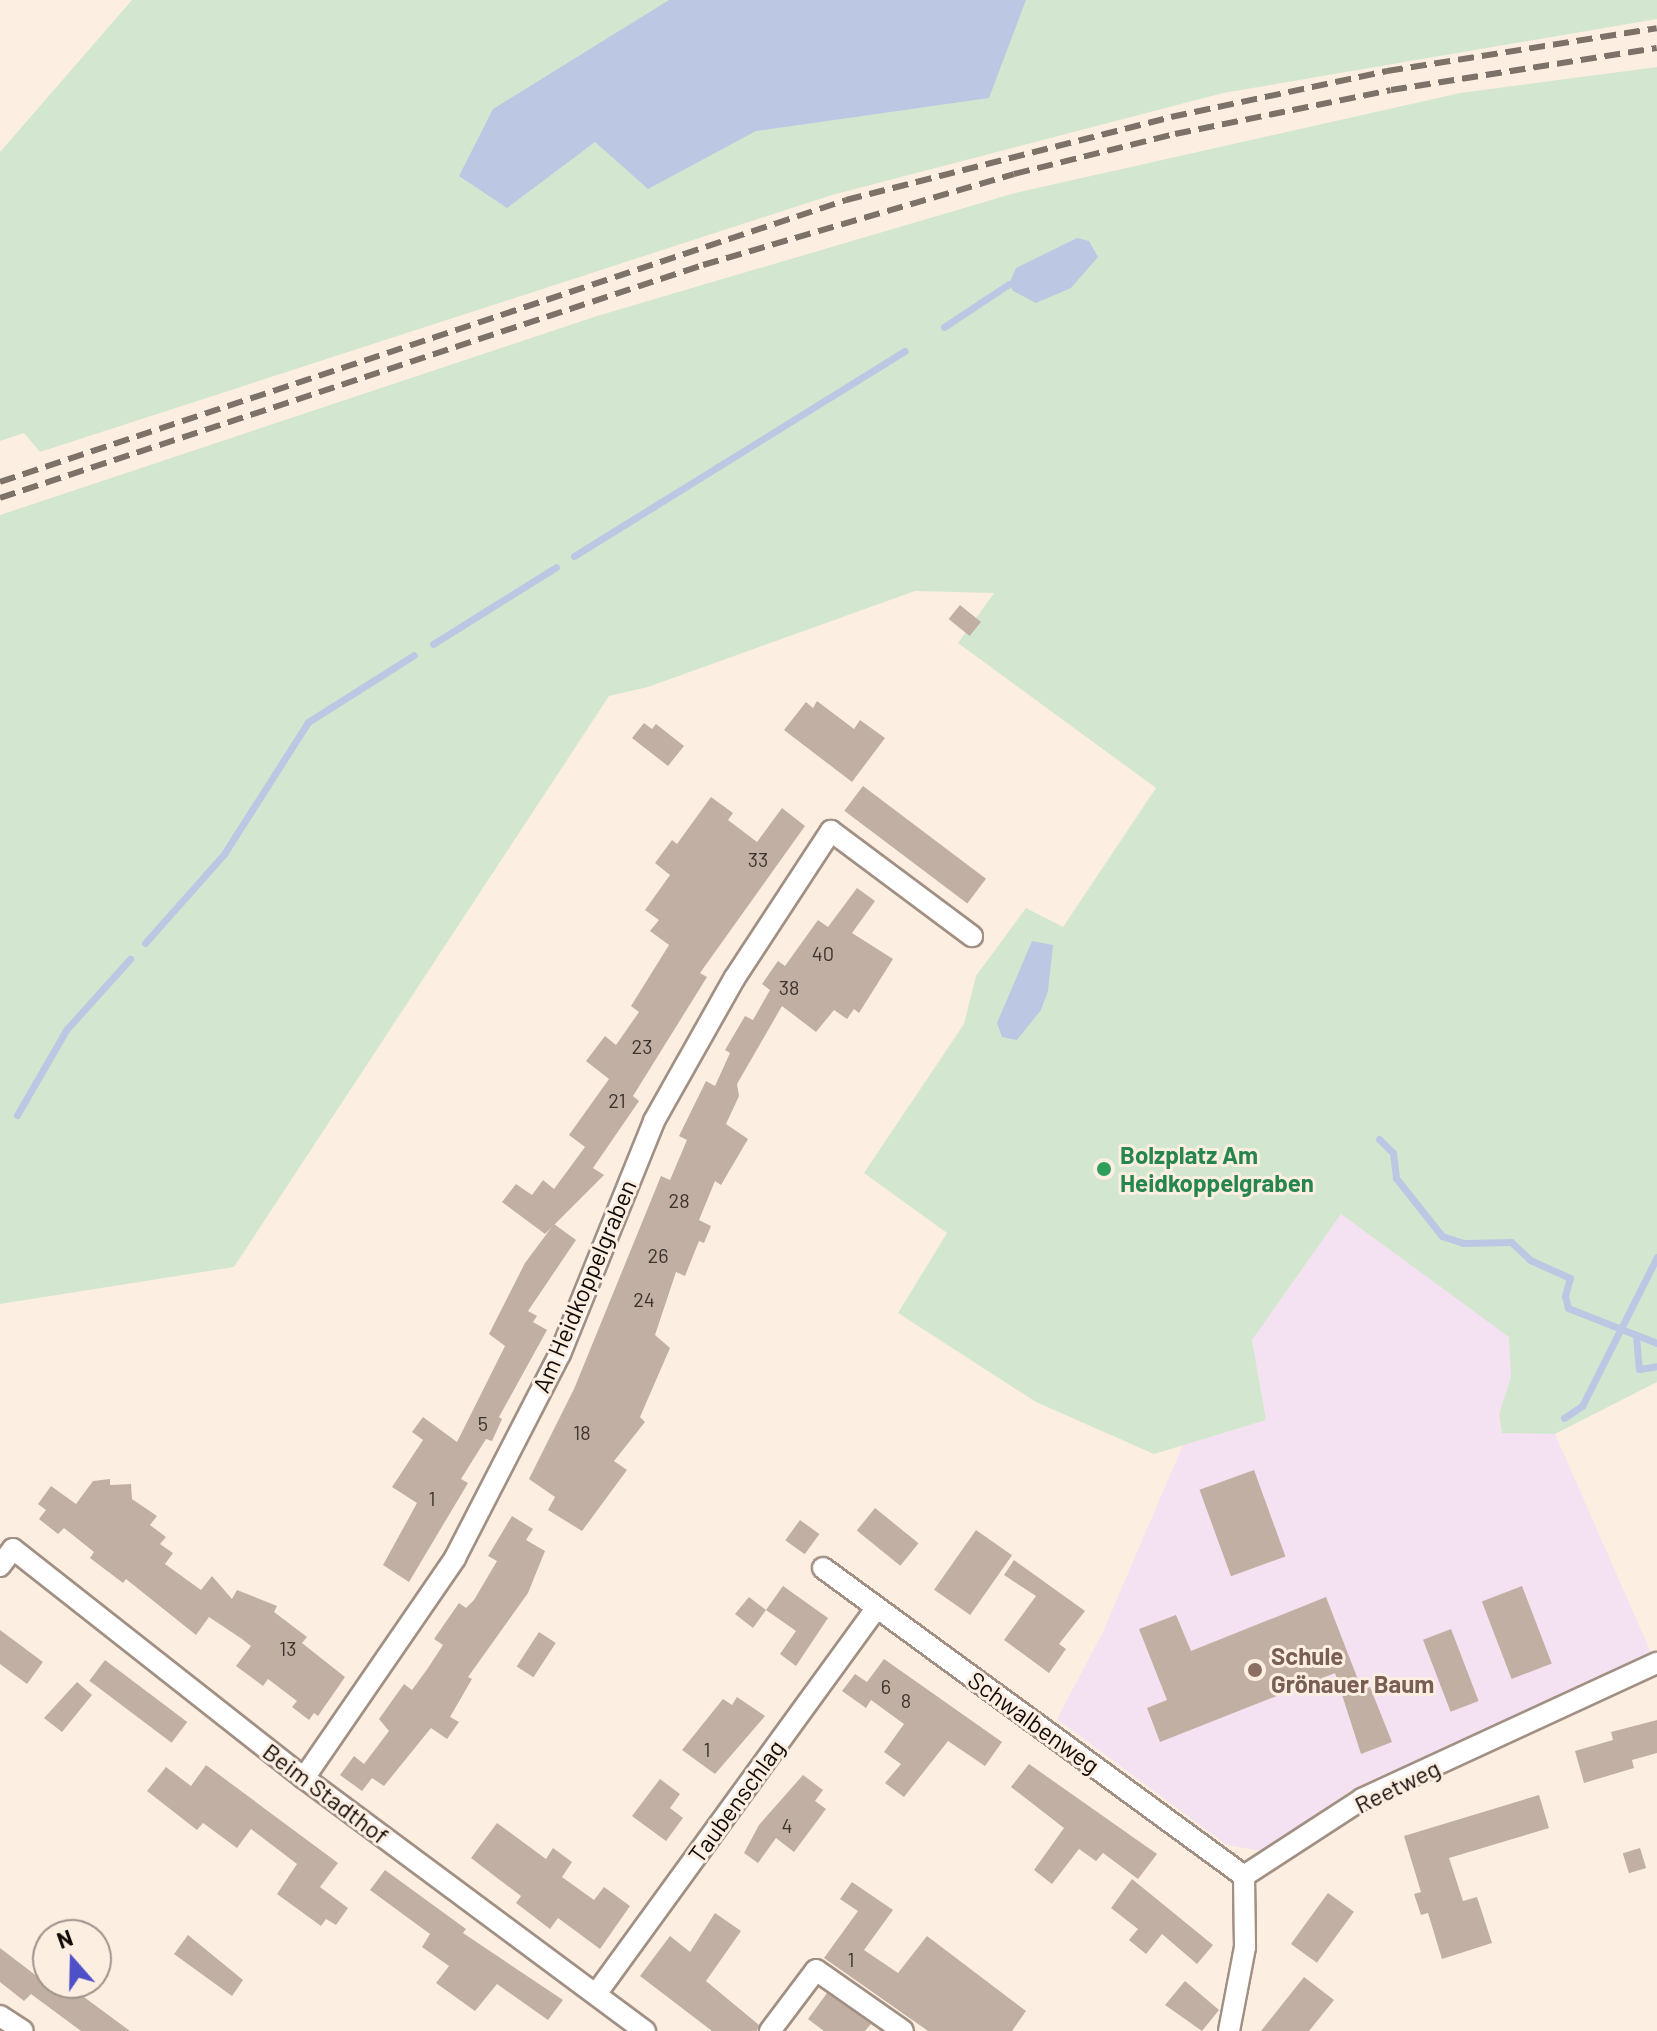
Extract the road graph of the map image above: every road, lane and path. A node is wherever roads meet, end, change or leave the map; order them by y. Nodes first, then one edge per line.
1 (972, 936) dead end
2 (0, 1566) edge
3 (823, 1568) dead end
4 (876, 1609) junction
5 (1657, 1663) edge
6 (304, 1778) junction
7 (1244, 1876) junction
8 (596, 1994) junction
9 (0, 2016) edge
10 (23, 2031) edge
11 (645, 2031) edge
12 (770, 2031) edge
13 (903, 2031) edge
14 (1229, 2031) edge

1 - 6 street, Am Heidkoppelgraben
2 - 6 street, Beim Stadthof
3 - 4 street, Schwalbenweg
4 - 7 street, Schwalbenweg
4 - 8 street, Taubenschlag
5 - 7 street, Reetweg
6 - 8 street, Beim Stadthof
7 - 14 street
8 - 11 street, Beim Stadthof
9 - 10 street
12 - 13 street

